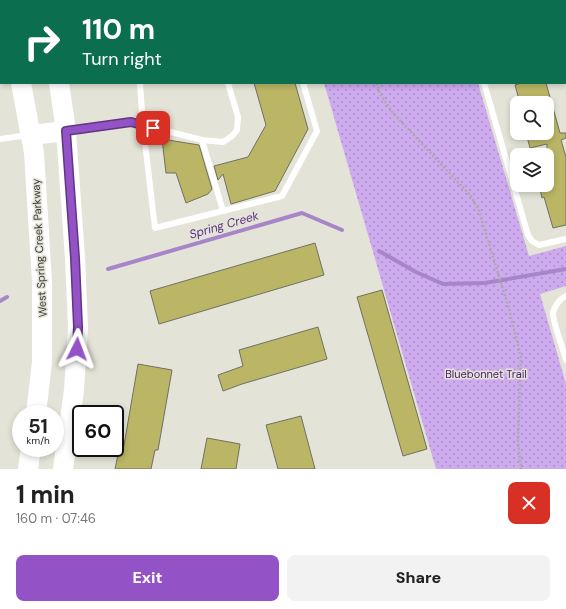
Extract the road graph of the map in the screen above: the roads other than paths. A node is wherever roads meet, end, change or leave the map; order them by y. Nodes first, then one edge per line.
1 (21, 84) edge
2 (59, 84) edge
3 (140, 84) edge
4 (228, 84) edge
5 (303, 84) edge
6 (484, 84) edge
7 (143, 126) junction
8 (66, 131) junction
9 (31, 135) junction
10 (0, 139) edge
11 (202, 140) junction
12 (222, 211) junction
13 (566, 239) edge
14 (566, 296) edge
15 (566, 360) edge
16 (37, 405) edge
17 (30, 457) edge
18 (28, 469) edge
19 (63, 469) edge

1 - 9 main road, West Spring Creek Parkway
2 - 8 main road
3 - 7 lane
4 - 11 lane
5 - 12 lane
6 - 13 lane
7 - 8 lane
7 - 11 lane
7 - 12 lane
8 - 9 main road
8 - 19 main road
9 - 10 lane
9 - 16 main road, West Spring Creek Parkway
11 - 12 lane
14 - 15 lane
17 - 18 main road

